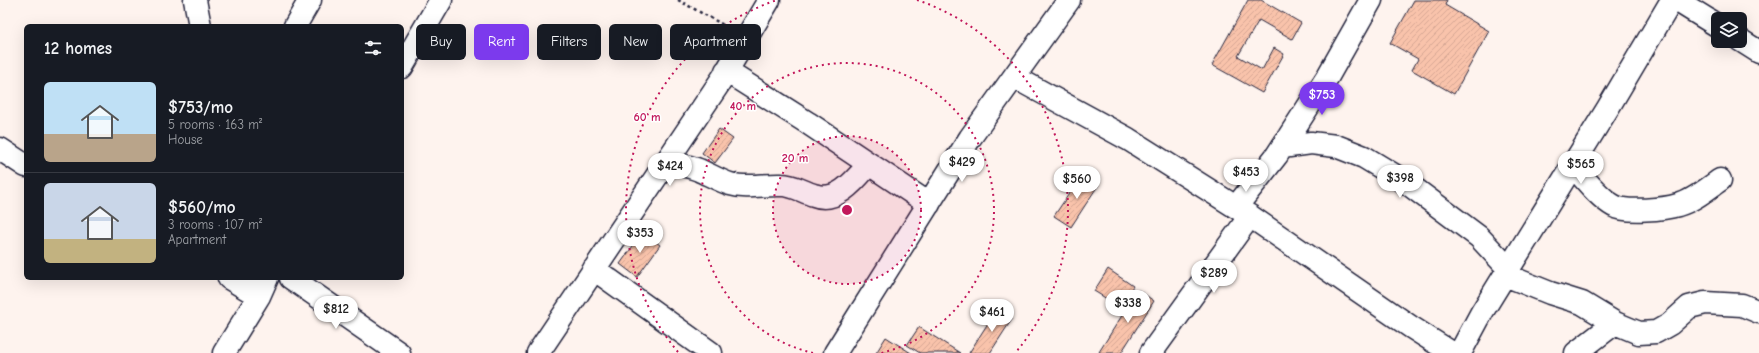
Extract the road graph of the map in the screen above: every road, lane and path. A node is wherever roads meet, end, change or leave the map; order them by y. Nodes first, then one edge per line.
1 (195, 0) edge
2 (310, 0) edge
3 (441, 0) edge
4 (678, 0) edge
5 (770, 0) edge
6 (1069, 0) edge
7 (1370, 0) edge
8 (1672, 0) edge
9 (1676, 0) edge
10 (1711, 22) edge
11 (200, 24) edge
12 (296, 24) edge
13 (721, 24) edge
14 (755, 24) edge
15 (1747, 44) edge
16 (1759, 52) edge
17 (733, 60) edge
18 (404, 64) edge
19 (726, 71) junction
20 (1014, 77) junction
21 (1282, 146) junction
22 (0, 149) edge
23 (667, 161) junction
24 (868, 164) junction
25 (24, 165) edge
26 (1573, 166) junction
27 (1720, 180) dead end
28 (929, 204) junction
29 (1243, 211) junction
30 (594, 269) junction
31 (1507, 272) junction
32 (236, 280) edge
33 (294, 280) edge
34 (263, 287) edge
35 (1759, 312) edge
36 (1614, 323) junction
37 (224, 353) edge
38 (400, 353) edge
39 (538, 353) edge
40 (711, 353) edge
41 (835, 353) edge
42 (1151, 353) edge
43 (1452, 353) edge
44 (1460, 353) edge
45 (1576, 353) edge

1 - 11 street
2 - 12 street
3 - 18 street
4 - 13 path
5 - 14 street
6 - 20 street
7 - 21 street
8 - 26 street
9 - 10 street
15 - 16 street
17 - 19 street
19 - 23 street
19 - 24 street
20 - 28 street
20 - 29 street
21 - 29 street
21 - 31 street
22 - 25 street
23 - 24 street
23 - 30 street
24 - 28 street
26 - 27 street
26 - 31 street
28 - 41 street
29 - 42 street
29 - 43 street
30 - 39 street
30 - 40 street
31 - 36 street
31 - 44 street
32 - 34 street
33 - 38 street
34 - 37 street
35 - 36 street
36 - 45 street

